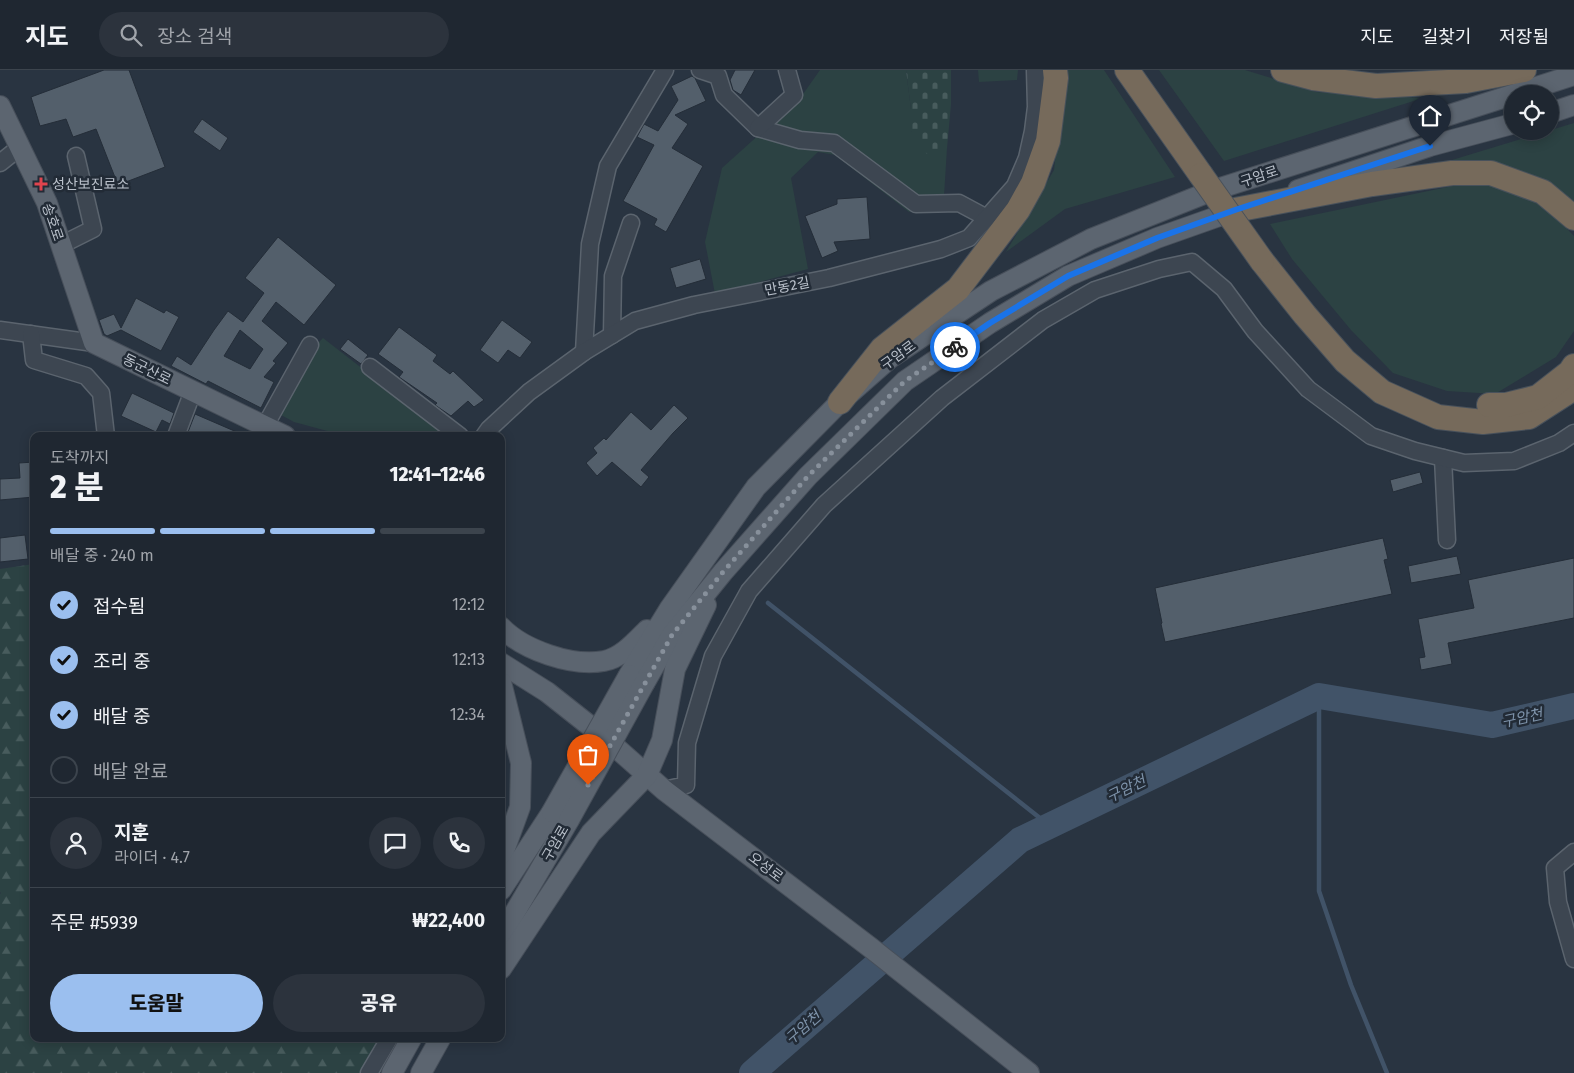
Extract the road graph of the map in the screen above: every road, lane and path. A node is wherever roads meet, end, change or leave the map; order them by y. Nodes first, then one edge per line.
1 (665, 70) edge
2 (700, 70) edge
3 (787, 70) edge
4 (1035, 70) edge
5 (1055, 70) edge
6 (1127, 70) edge
7 (1145, 70) edge
8 (1283, 70) edge
9 (1524, 70) edge
10 (1574, 75) edge
11 (1542, 85) edge
12 (1504, 97) edge
13 (1574, 105) edge
14 (0, 106) edge
15 (1559, 110) edge
16 (1504, 126) edge
17 (758, 128) junction
18 (20, 147) junction
19 (76, 156) dead end
20 (0, 163) edge
21 (1207, 172) junction
22 (1235, 210) junction
23 (987, 218) junction
24 (1574, 218) edge
25 (631, 223) dead end
26 (61, 245) junction
27 (1268, 257) junction
28 (0, 330) edge
29 (31, 334) junction
30 (612, 335) junction
31 (94, 343) junction
32 (310, 345) dead end
33 (584, 352) junction
34 (1574, 366) edge
35 (370, 367) dead end
36 (1574, 388) edge
37 (193, 391) junction
38 (840, 402) junction
39 (265, 426) junction
40 (106, 432) edge
41 (178, 432) edge
42 (277, 432) edge
43 (455, 432) edge
44 (484, 432) edge
45 (1574, 433) edge
46 (1443, 458) junction
47 (1447, 540) dead end
48 (723, 572) junction
49 (670, 608) junction
50 (505, 631) edge
51 (505, 653) edge
52 (505, 666) edge
53 (637, 679) junction
54 (547, 692) junction
55 (505, 698) edge
56 (647, 775) junction
57 (664, 790) junction
58 (520, 807) junction
59 (560, 816) junction
60 (505, 834) edge
61 (505, 848) edge
62 (1574, 852) edge
63 (505, 885) edge
64 (505, 928) edge
65 (1574, 959) edge
66 (505, 963) edge
67 (386, 1042) edge
68 (409, 1042) edge
69 (438, 1042) edge
70 (369, 1073) edge
71 (392, 1073) edge
72 (421, 1073) edge
73 (1030, 1073) edge

1 - 33 street
2 - 17 street
3 - 17 street
4 - 23 street, 만동2길
5 - 38 highway
6 - 21 highway
7 - 21 highway
8 - 9 highway
10 - 11 main road, 구암로
12 - 38 main road, 구암로
13 - 15 main road
14 - 18 main road, 송호로
16 - 22 main road, 구암로
17 - 23 street
18 - 20 street
18 - 26 main road, 송호로
19 - 26 street
21 - 27 highway
22 - 24 highway
22 - 48 main road, 구암로
23 - 30 street, 만동2길
25 - 30 street
26 - 31 main road, 송호로
27 - 34 highway
27 - 36 highway
28 - 29 street, 동군산로
29 - 31 street, 동군산로
29 - 40 street
30 - 33 street, 만동2길
31 - 37 main road, 동군산로
32 - 39 street
33 - 44 street, 만동2길
35 - 43 street
37 - 39 main road, 동군산로
37 - 41 street
38 - 49 main road, 구암로
39 - 42 main road, 동군산로
45 - 46 street
46 - 47 street
46 - 57 street
48 - 53 main road, 구암로
48 - 56 main road
49 - 50 main road
49 - 53 main road, 구암로
51 - 54 main road
52 - 54 main road, 오성로
53 - 59 main road, 구암로, bridge
54 - 56 main road, 오성로
55 - 58 main road
56 - 57 main road, 오성로
56 - 66 main road
57 - 73 main road, 오성로
58 - 60 street
58 - 61 main road
59 - 63 main road, 구암로
59 - 64 main road, 구암로
62 - 65 street
67 - 70 street
68 - 71 main road
69 - 72 main road

